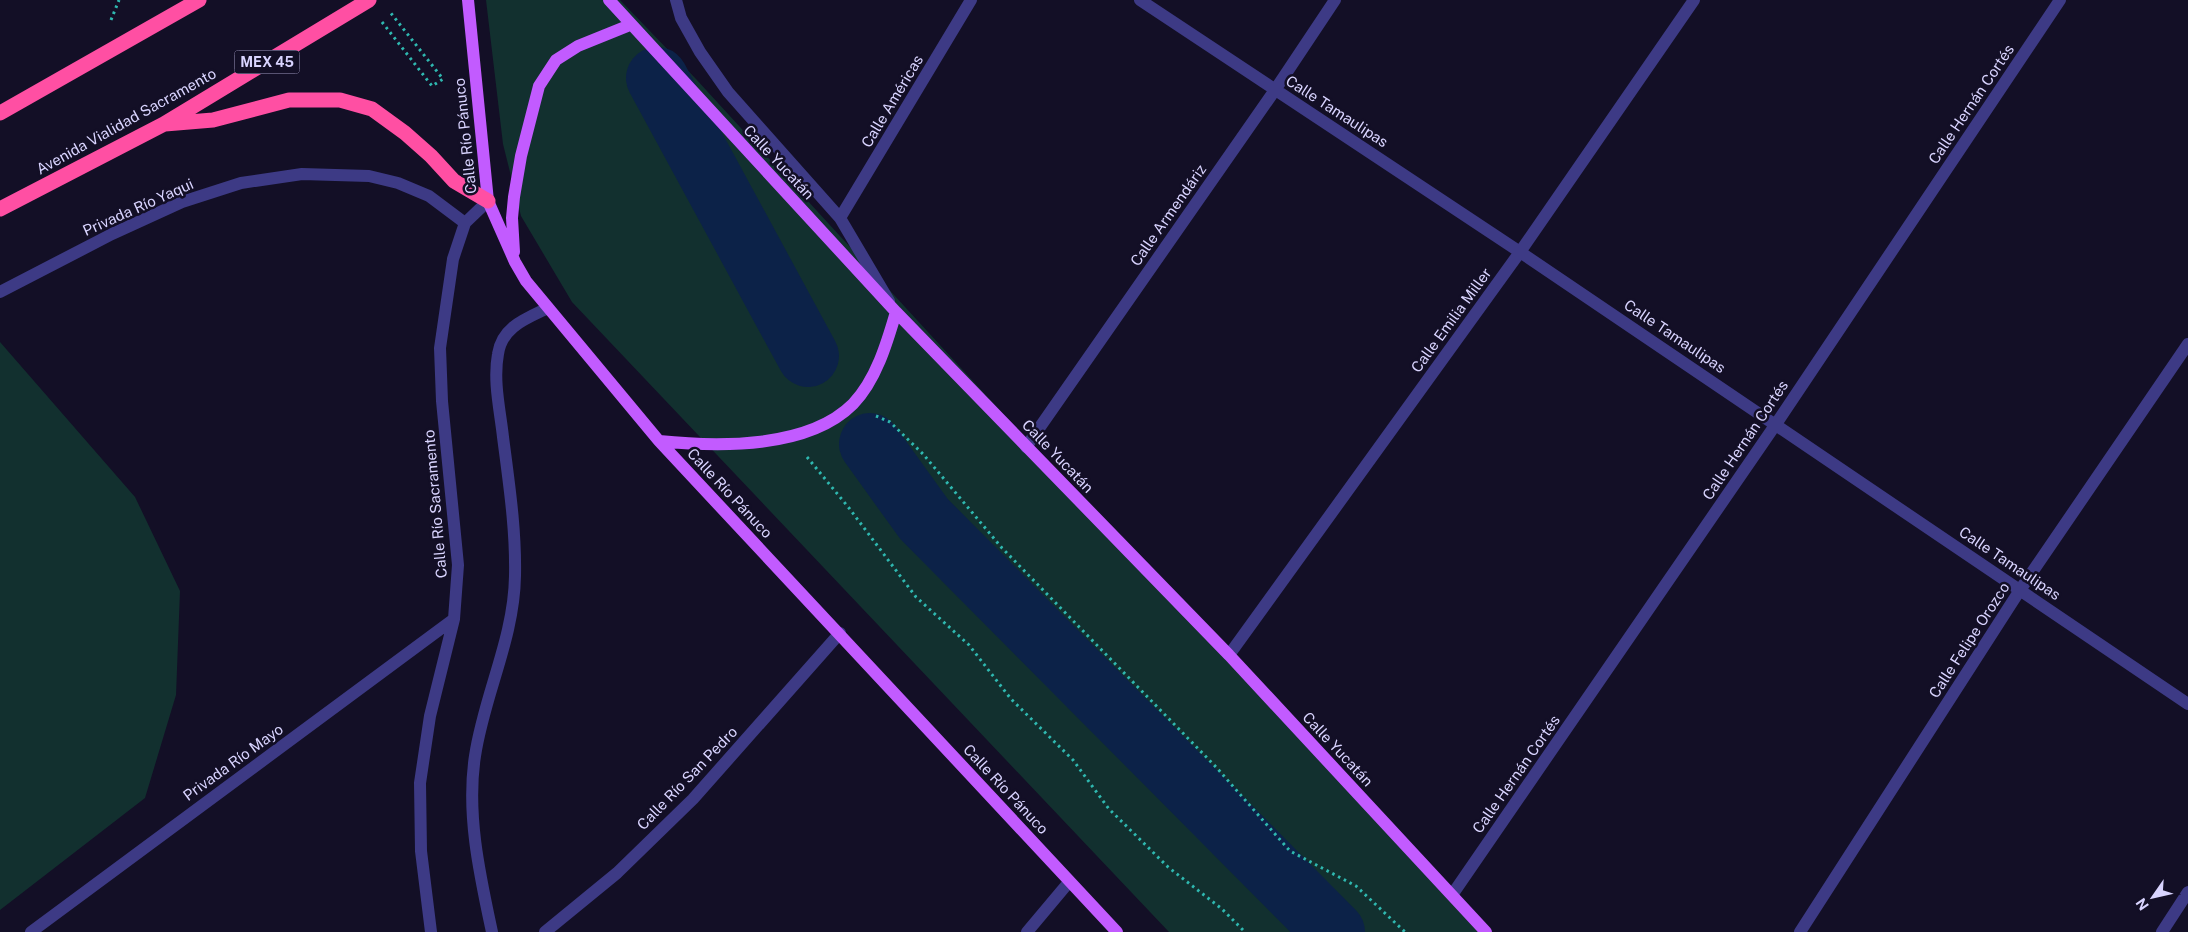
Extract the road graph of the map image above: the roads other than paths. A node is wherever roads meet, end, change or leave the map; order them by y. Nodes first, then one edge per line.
1 (199, 0) edge
2 (468, 0) edge
3 (608, 0) edge
4 (676, 0) edge
5 (971, 0) edge
6 (1140, 0) edge
7 (1335, 0) edge
8 (1694, 0) edge
9 (2060, 0) edge
10 (368, 1) edge
11 (630, 25) junction
12 (1275, 90) junction
13 (0, 113) edge
14 (164, 124) junction
15 (488, 201) junction
16 (0, 209) edge
17 (840, 218) junction
18 (464, 223) junction
19 (1520, 252) junction
20 (515, 262) junction
21 (0, 292) edge
22 (548, 308) junction
23 (896, 312) junction
24 (2188, 344) edge
25 (1776, 424) junction
26 (660, 441) junction
27 (1026, 447) junction
28 (2020, 590) junction
29 (454, 619) junction
30 (840, 633) junction
31 (1229, 654) junction
32 (2188, 704) edge
33 (1069, 882) junction
34 (2188, 892) edge
35 (1452, 895) junction
36 (31, 932) edge
37 (431, 932) edge
38 (492, 932) edge
39 (545, 932) edge
40 (1028, 932) edge
41 (1117, 932) edge
42 (1486, 932) edge
43 (1800, 932) edge
44 (2162, 932) edge

1 - 13 highway
2 - 15 main road, Calle Río Pánuco
3 - 11 main road, Calle Yucatán
4 - 17 street
5 - 17 street, Calle Américas
6 - 12 street, Calle Tamaulipas
7 - 12 street, Calle Armendáriz
8 - 19 street, Calle Emilia Miller
9 - 25 street, Calle Hernán Cortés
10 - 14 highway, Avenida Vialidad Sacramento / MEX 45
11 - 20 main road
11 - 23 main road, Calle Yucatán
12 - 19 street, Calle Tamaulipas
12 - 27 street, Calle Armendáriz
14 - 15 highway
14 - 16 highway, Avenida Vialidad Sacramento / MEX 45
15 - 18 street
15 - 20 main road, Calle Río Pánuco
17 - 23 street
18 - 21 street, Privada Río Yaqui
18 - 29 street, Calle Río Sacramento
19 - 25 street, Calle Tamaulipas
19 - 31 street, Calle Emilia Miller
20 - 22 main road, Calle Río Pánuco
22 - 26 main road, Calle Río Pánuco
22 - 38 street
23 - 26 main road
23 - 27 main road, Calle Yucatán
24 - 28 street, Calle Felipe Orozco
25 - 28 street, Calle Tamaulipas
25 - 35 street, Calle Hernán Cortés
26 - 30 main road, Calle Río Pánuco
27 - 31 main road, Calle Yucatán
28 - 32 street, Calle Tamaulipas
28 - 43 street, Calle Felipe Orozco
29 - 36 street, Privada Río Mayo
29 - 37 street, Calle Río Sacramento
30 - 33 main road, Calle Río Pánuco
30 - 39 street, Calle Río San Pedro
31 - 35 main road, Calle Yucatán
33 - 40 street
33 - 41 main road, Calle Río Pánuco
34 - 44 street
35 - 42 main road, Calle Yucatán

